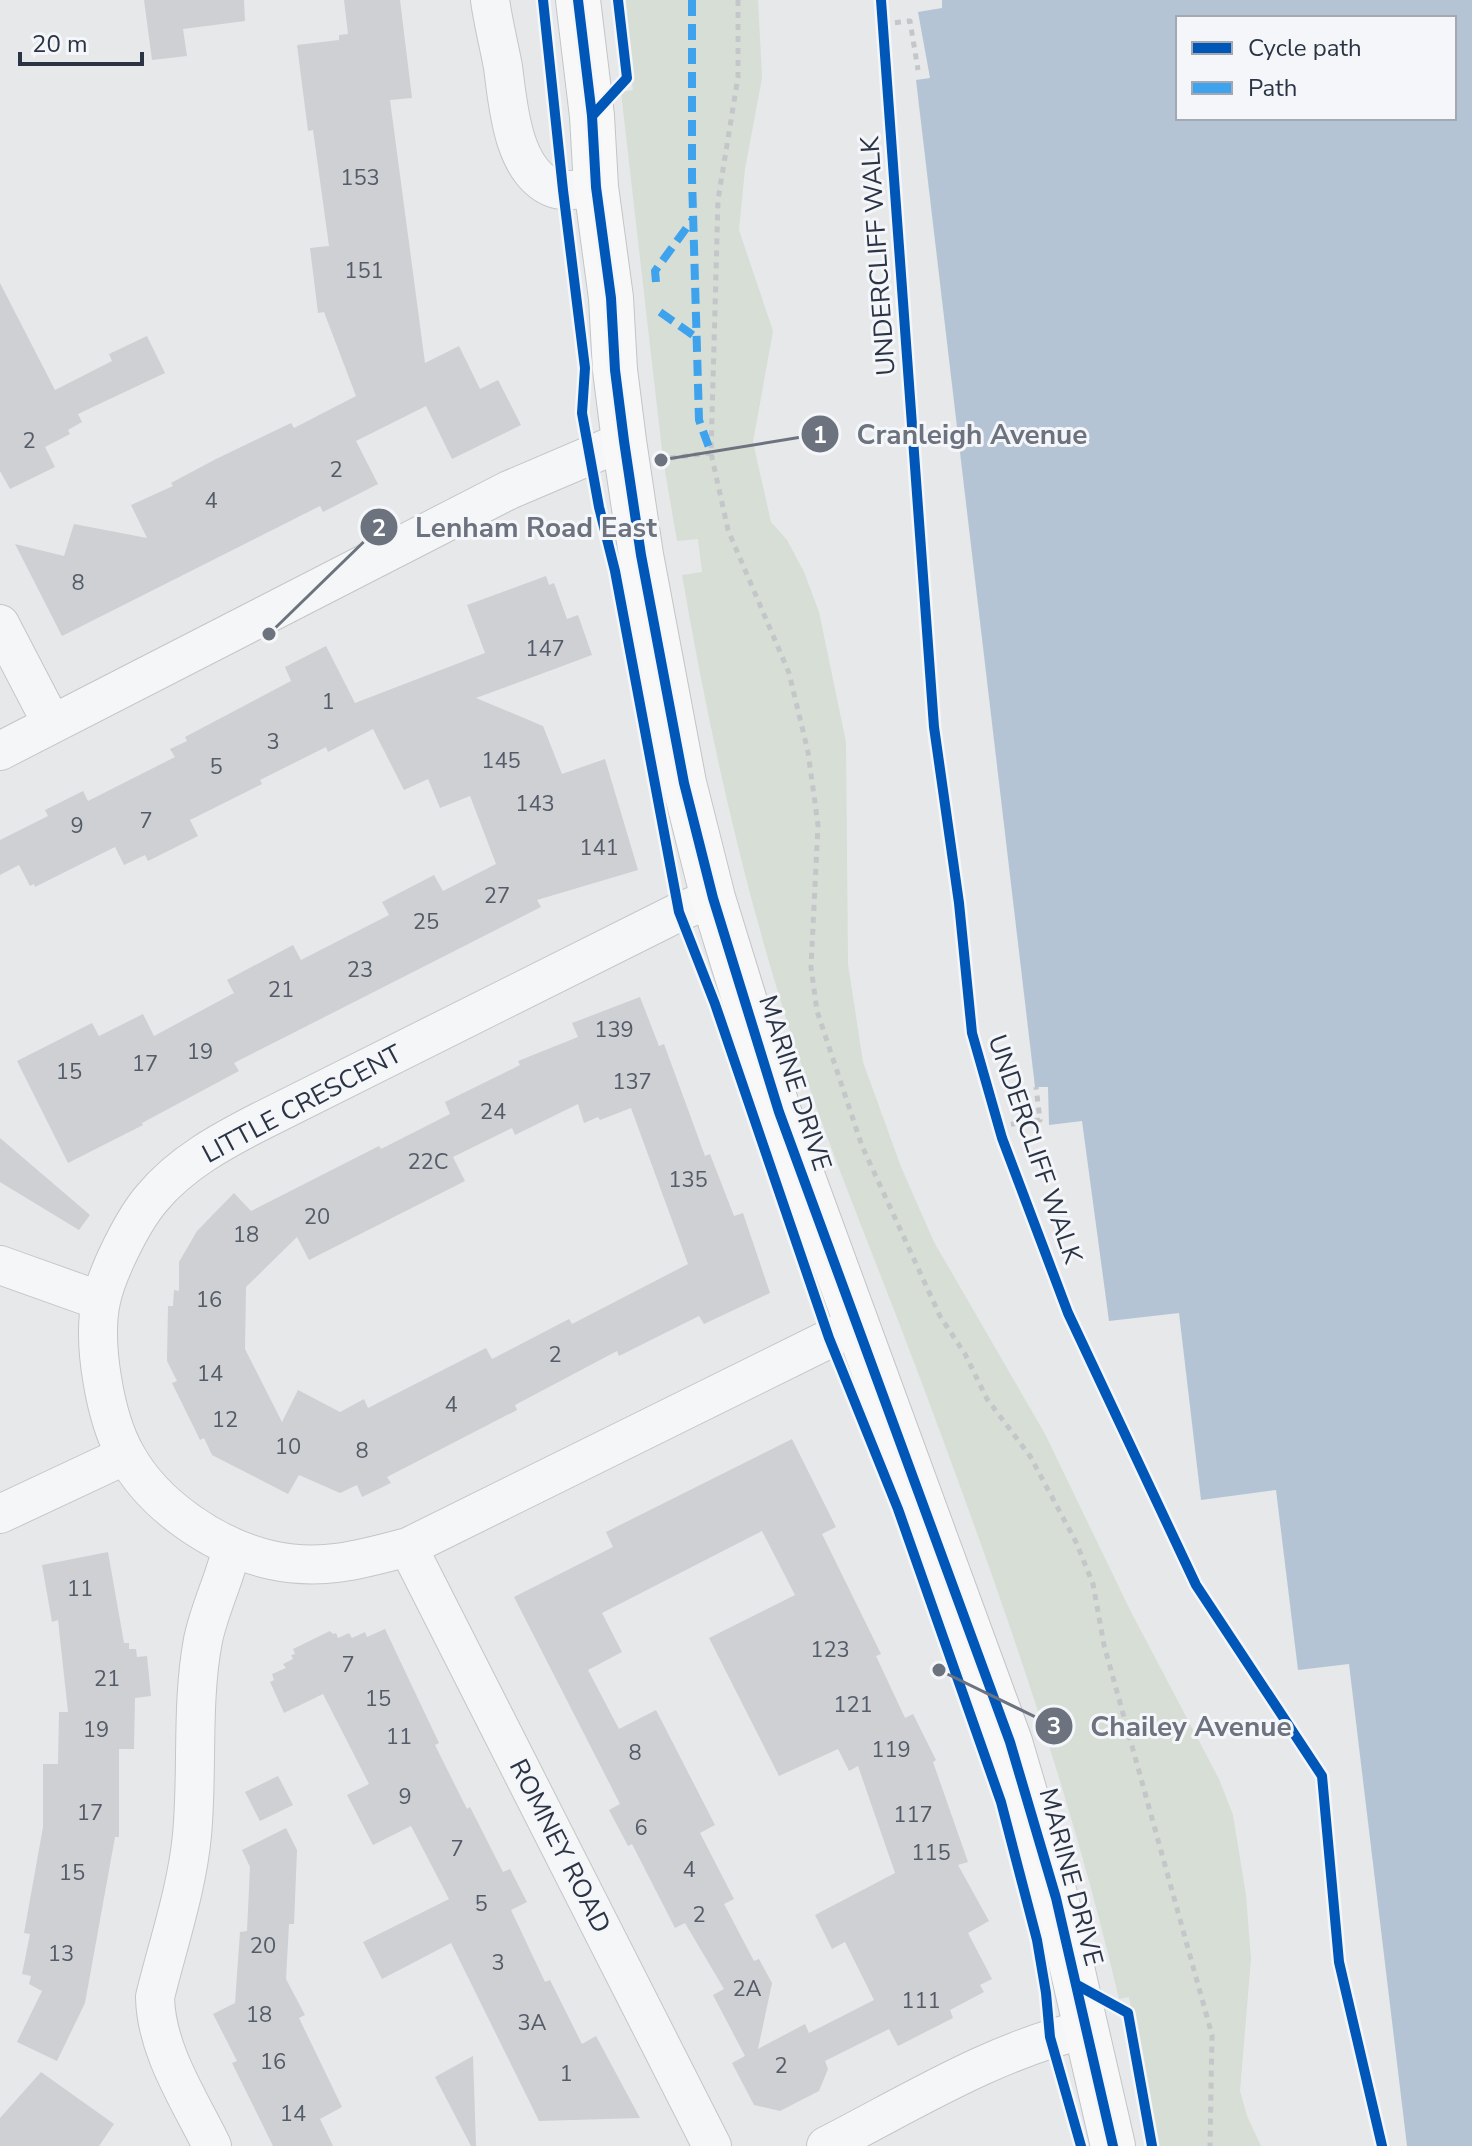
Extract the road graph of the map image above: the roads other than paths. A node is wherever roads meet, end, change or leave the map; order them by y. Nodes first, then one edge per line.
1 (490, 0) edge
2 (578, 0) edge
3 (596, 187) junction
4 (624, 441) junction
5 (0, 624) edge
6 (52, 724) junction
7 (0, 751) edge
8 (713, 898) junction
9 (0, 1265) edge
10 (101, 1301) junction
11 (857, 1325) junction
12 (126, 1455) junction
13 (0, 1514) edge
14 (232, 1547) junction
15 (408, 1547) junction
16 (1087, 2029) junction
17 (212, 2146) edge
18 (712, 2146) edge
19 (826, 2146) edge
20 (1113, 2146) edge

1 - 3 street
2 - 3 main road, MARINE DRIVE
3 - 4 main road, MARINE DRIVE
4 - 6 street
4 - 8 main road, MARINE DRIVE
5 - 6 street
6 - 7 street
8 - 10 street, LITTLE CRESCENT
8 - 11 main road, MARINE DRIVE
9 - 10 street
10 - 12 street, LITTLE CRESCENT
11 - 15 street, LITTLE CRESCENT
11 - 16 main road, MARINE DRIVE
12 - 13 street
12 - 14 street, LITTLE CRESCENT
14 - 15 street, LITTLE CRESCENT
14 - 17 street
15 - 18 street, ROMNEY ROAD
16 - 19 street
16 - 20 main road, MARINE DRIVE

